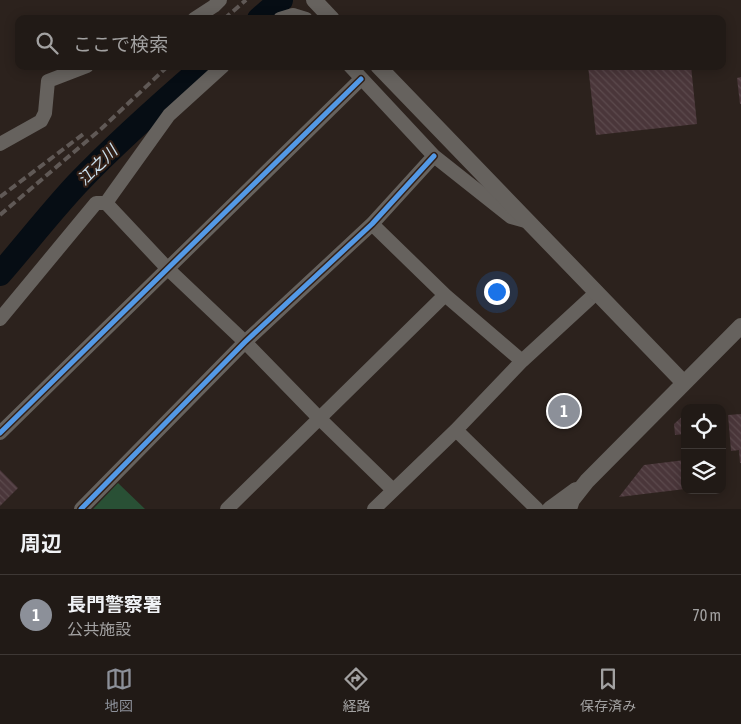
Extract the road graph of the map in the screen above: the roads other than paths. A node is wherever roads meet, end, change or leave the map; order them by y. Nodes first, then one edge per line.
1 (220, 0) edge
2 (314, 0) edge
3 (200, 15) edge
4 (328, 15) edge
5 (77, 70) edge
6 (219, 70) edge
7 (353, 70) edge
8 (382, 70) edge
9 (361, 79) junction
10 (0, 144) edge
11 (434, 156) junction
12 (106, 203) junction
13 (530, 222) junction
14 (372, 224) junction
15 (168, 269) junction
16 (597, 292) junction
17 (445, 295) junction
18 (0, 319) edge
19 (741, 326) edge
20 (245, 342) junction
21 (522, 361) junction
22 (684, 383) junction
23 (319, 418) junction
24 (456, 430) junction
25 (0, 433) edge
26 (587, 481) junction
27 (393, 490) junction
28 (81, 509) edge
29 (227, 509) edge
30 (374, 509) edge
31 (536, 509) edge
32 (550, 509) edge
33 (569, 509) edge

1 - 3 street
2 - 4 street
5 - 10 street
6 - 12 street
7 - 9 street
8 - 13 street
9 - 11 street
9 - 15 street
11 - 13 street
11 - 14 street
12 - 15 street
12 - 18 street
13 - 16 street
14 - 17 street
14 - 20 street
15 - 20 street
15 - 25 street
16 - 21 street
16 - 22 street
17 - 21 street
17 - 23 street
19 - 22 street
20 - 23 street
20 - 28 street
21 - 24 street
22 - 26 street
23 - 27 street
23 - 29 street
24 - 27 street
24 - 31 street
26 - 32 street
26 - 33 street
27 - 30 street

